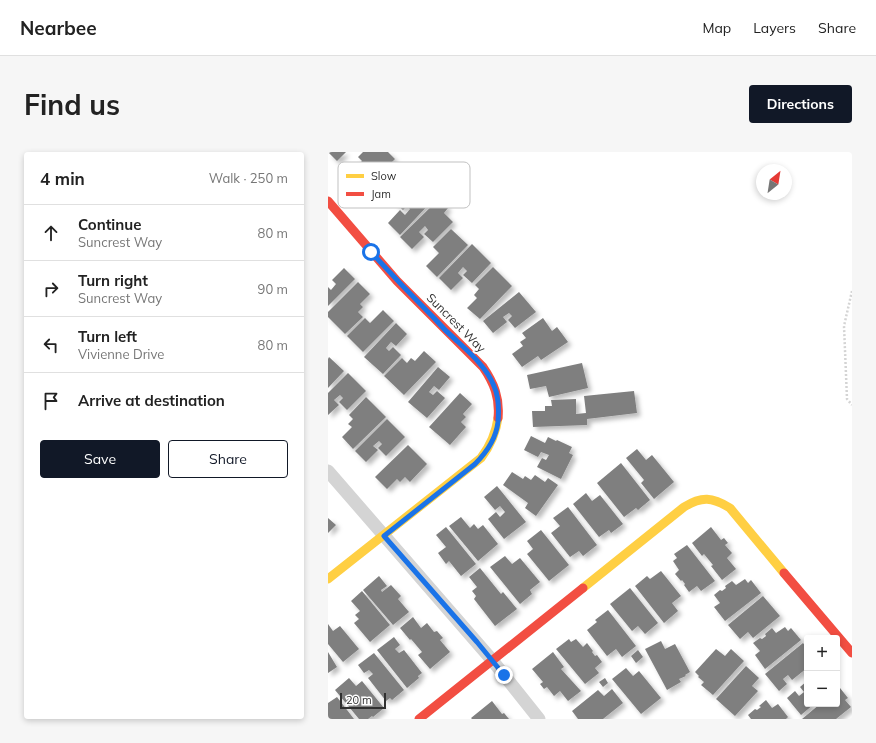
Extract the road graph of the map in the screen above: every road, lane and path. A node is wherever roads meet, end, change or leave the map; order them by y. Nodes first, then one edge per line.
1 (328, 201) edge
2 (852, 291) edge
3 (852, 405) edge
4 (328, 471) edge
5 (384, 536) junction
6 (328, 579) edge
7 (852, 653) edge
8 (492, 660) junction
9 (419, 719) edge
10 (539, 719) edge

1 - 5 street, Suncrest Way
2 - 3 path
4 - 5 street
5 - 6 street, Suncrest Way
5 - 8 street
7 - 8 street
8 - 9 street
8 - 10 street

